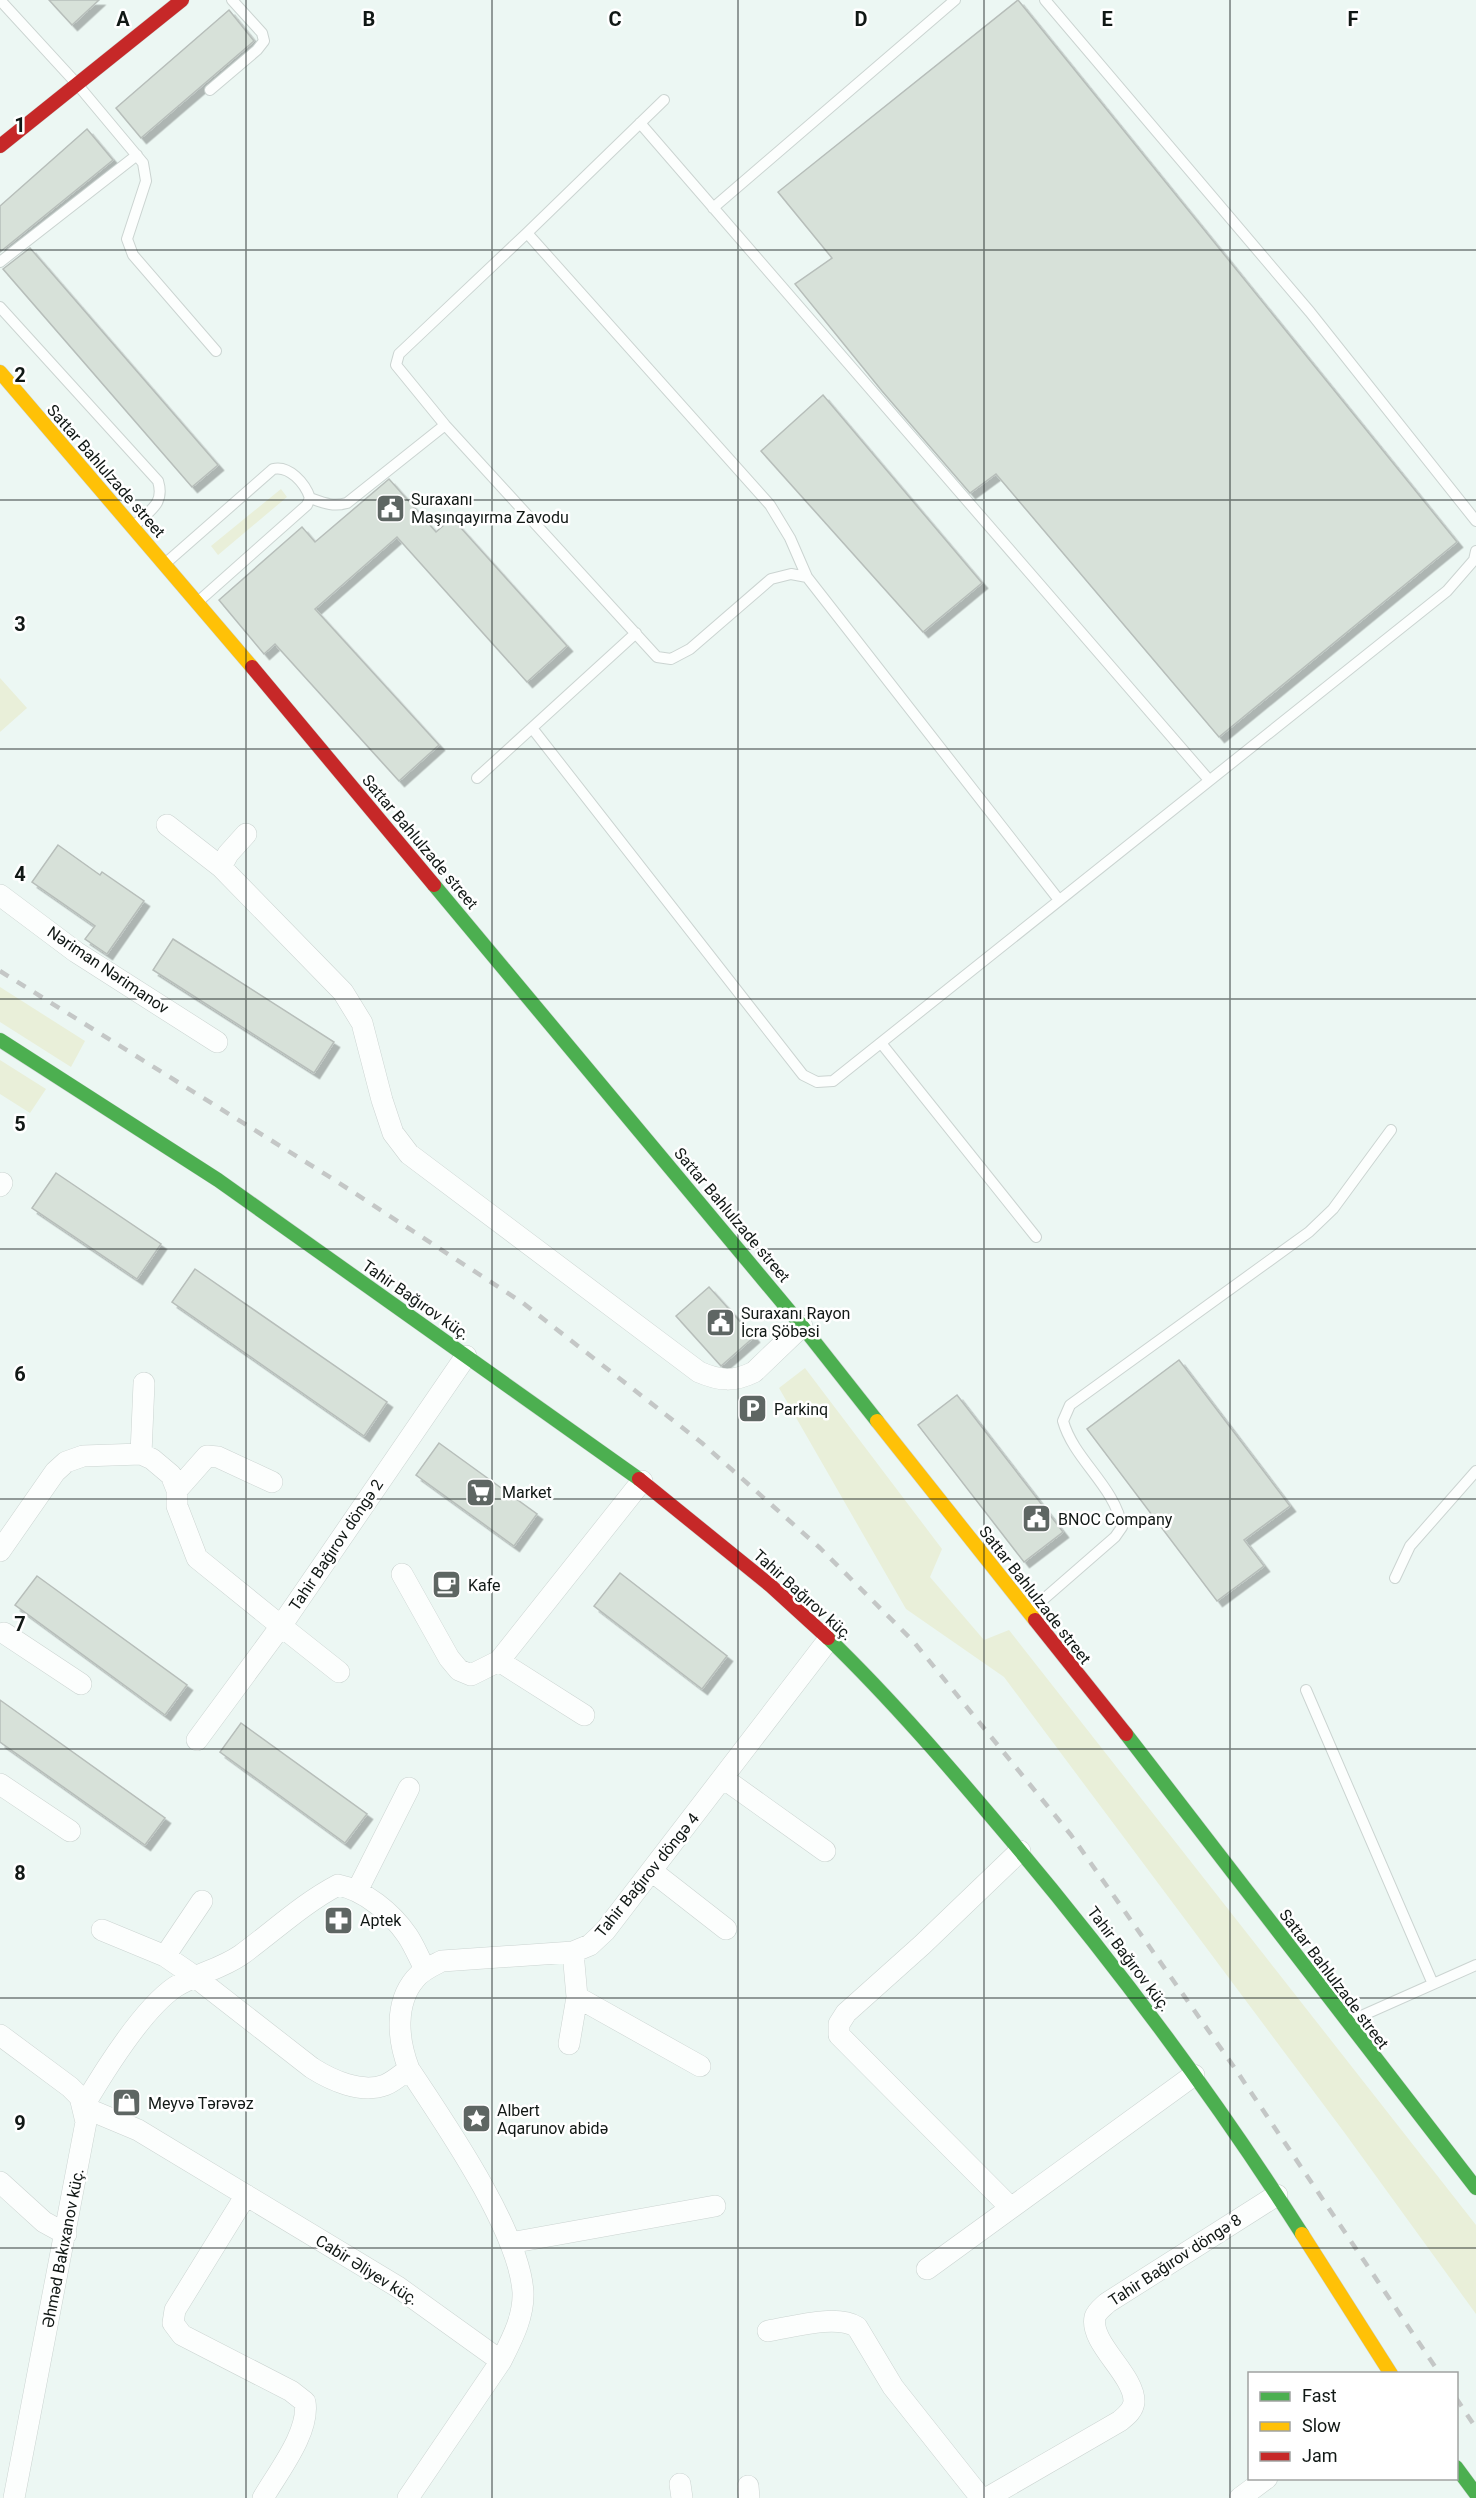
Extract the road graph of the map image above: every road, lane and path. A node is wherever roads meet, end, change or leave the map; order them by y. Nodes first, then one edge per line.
1 (0, 0) edge
2 (183, 0) edge
3 (232, 0) edge
4 (955, 0) edge
5 (1045, 0) edge
6 (77, 84) junction
7 (210, 90) dead end
8 (664, 100) dead end
9 (640, 123) junction
10 (0, 146) edge
11 (136, 155) junction
12 (713, 208) junction
13 (527, 233) junction
14 (0, 262) edge
15 (0, 307) edge
16 (216, 351) dead end
17 (0, 372) edge
18 (445, 425) junction
19 (310, 498) junction
20 (1476, 521) edge
21 (133, 527) junction
22 (1476, 551) edge
23 (165, 564) junction
24 (807, 577) junction
25 (198, 602) junction
26 (636, 633) junction
27 (532, 728) junction
28 (477, 778) dead end
29 (1209, 780) junction
30 (167, 825) dead end
31 (246, 834) dead end
32 (221, 867) junction
33 (0, 895) edge
34 (1059, 900) junction
35 (0, 1040) edge
36 (217, 1042) dead end
37 (881, 1043) junction
38 (1392, 1130) dead end
39 (1036, 1237) dead end
40 (802, 1326) junction
41 (466, 1356) junction
42 (144, 1383) dead end
43 (141, 1454) junction
44 (1476, 1471) edge
45 (642, 1481) junction
46 (272, 1482) dead end
47 (177, 1490) junction
48 (0, 1551) edge
49 (402, 1574) dead end
50 (1395, 1578) dead end
51 (1027, 1613) junction
52 (281, 1626) junction
53 (1, 1633) edge
54 (829, 1640) junction
55 (499, 1661) junction
56 (339, 1672) dead end
57 (81, 1684) dead end
58 (1306, 1690) dead end
59 (584, 1715) dead end
60 (197, 1740) dead end
61 (723, 1778) junction
62 (0, 1784) edge
63 (409, 1788) dead end
64 (70, 1831) dead end
65 (825, 1851) dead end
66 (1020, 1851) junction
67 (652, 1872) junction
68 (357, 1891) junction
69 (202, 1901) dead end
70 (726, 1929) dead end
71 (102, 1930) dead end
72 (573, 1952) junction
73 (165, 1956) junction
74 (1476, 1965) edge
75 (425, 1969) junction
76 (194, 1976) junction
77 (1433, 1984) junction
78 (577, 1997) junction
79 (1347, 2023) junction
80 (0, 2035) edge
81 (569, 2044) dead end
82 (700, 2066) dead end
83 (409, 2069) junction
84 (1194, 2075) junction
85 (83, 2107) junction
86 (0, 2182) edge
87 (1476, 2188) edge
88 (246, 2195) junction
89 (1277, 2195) junction
90 (715, 2206) dead end
91 (1010, 2207) junction
92 (66, 2234) junction
93 (510, 2243) junction
94 (927, 2269) dead end
95 (768, 2331) dead end
96 (501, 2361) junction
97 (1390, 2372) edge
98 (1458, 2470) edge
99 (1264, 2480) edge
100 (1476, 2494) edge
101 (14, 2498) edge
102 (263, 2498) edge
103 (408, 2498) edge
104 (981, 2498) edge
105 (987, 2498) edge
106 (1240, 2498) edge

1 - 6 lane
2 - 6 main road
3 - 7 lane
4 - 12 lane
5 - 20 lane
6 - 10 main road
6 - 11 lane
8 - 9 lane
9 - 12 lane
9 - 13 lane
11 - 14 lane
11 - 16 lane
12 - 29 lane
13 - 18 lane
13 - 24 lane
15 - 21 lane
17 - 21 main road, Sattar Bahlulzade street
18 - 19 lane
18 - 26 lane
19 - 23 lane
19 - 25 lane
21 - 23 main road, Sattar Bahlulzade street
22 - 29 lane
23 - 25 main road, Sattar Bahlulzade street
24 - 26 lane
24 - 34 lane
25 - 40 main road, Sattar Bahlulzade street
26 - 27 lane
27 - 28 lane
27 - 37 lane
29 - 34 lane
30 - 32 street
31 - 32 street
32 - 40 street
33 - 36 street, Nəriman Nərimanov
34 - 37 lane
35 - 41 main road, Tahir Bağırov küç.
37 - 39 lane
38 - 51 lane
40 - 51 main road, Sattar Bahlulzade street
41 - 45 main road, Tahir Bağırov küç.
41 - 52 street, Tahir Bağırov döngə 2
42 - 43 street
43 - 47 street, Tahir Bağırov döngə 2
43 - 48 street
44 - 50 lane
45 - 54 main road, Tahir Bağırov küç.
45 - 55 street
46 - 47 street
47 - 52 street, Tahir Bağırov döngə 2
49 - 55 street
51 - 79 main road, Sattar Bahlulzade street
52 - 56 street
52 - 60 street
53 - 57 street
54 - 61 street, Tahir Bağırov döngə 4
54 - 66 main road, Tahir Bağırov küç.
55 - 59 street
58 - 77 lane
61 - 65 street
61 - 67 street, Tahir Bağırov döngə 4
62 - 64 street
63 - 68 street
66 - 84 main road, Tahir Bağırov küç.
66 - 91 street
67 - 70 street
67 - 72 street, Tahir Bağırov döngə 4
68 - 75 street
68 - 76 street
69 - 73 street
71 - 73 street
72 - 75 street, Tahir Bağırov döngə 4
72 - 78 street
73 - 76 street
74 - 77 lane
75 - 83 street
76 - 83 street
76 - 85 street
77 - 79 lane
78 - 81 street
78 - 82 street
79 - 87 main road, Sattar Bahlulzade street
80 - 85 street
83 - 93 street
84 - 89 main road, Tahir Bağırov küç.
84 - 91 street
85 - 88 street, Cabir Əliyev küç.
85 - 92 street, Əhməd Bakıxanov küç.
86 - 92 street
88 - 96 street, Cabir Əliyev küç.
88 - 102 street
89 - 97 main road, Tahir Bağırov küç.
89 - 105 street, Tahir Bağırov döngə 8
90 - 93 street
91 - 94 street
92 - 101 street, Əhməd Bakıxanov küç.
93 - 96 street
95 - 104 street
96 - 103 street
98 - 100 main road
99 - 106 street

